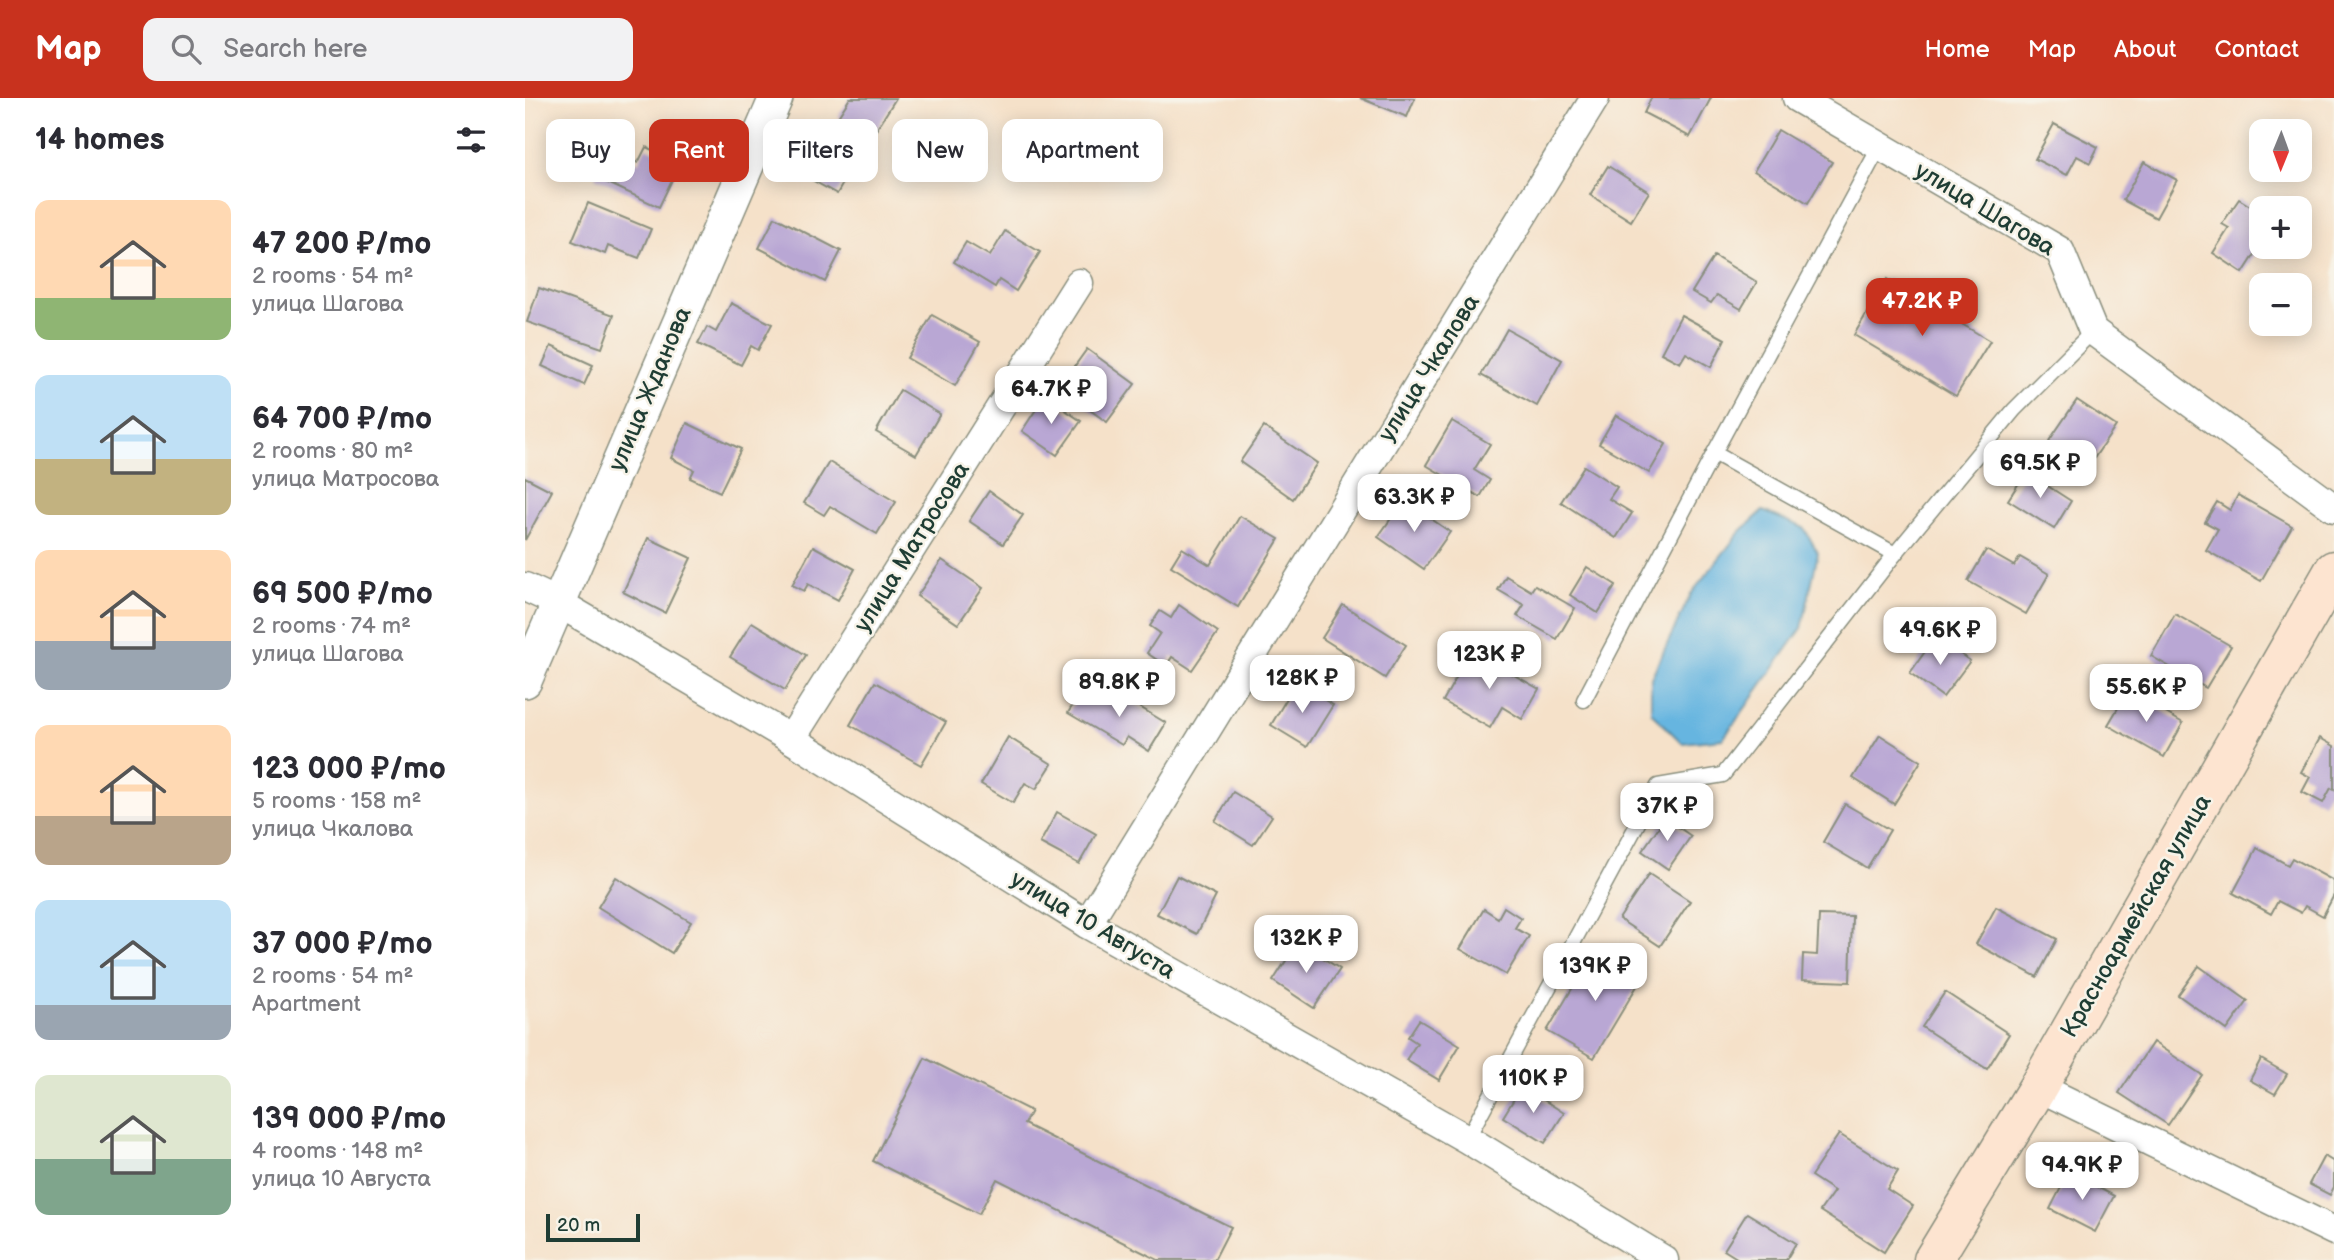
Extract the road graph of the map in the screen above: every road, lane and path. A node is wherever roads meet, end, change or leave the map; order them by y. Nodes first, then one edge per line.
1 (776, 98) edge
2 (1595, 98) edge
3 (1797, 98) edge
4 (1879, 146) junction
5 (1079, 284) dead end
6 (2093, 331) junction
7 (1714, 453) junction
8 (2334, 508) edge
9 (1895, 554) junction
10 (2334, 570) edge
11 (525, 587) edge
12 (557, 602) junction
13 (525, 681) edge
14 (1584, 700) dead end
15 (790, 739) junction
16 (1087, 924) junction
17 (2038, 1087) junction
18 (1467, 1139) junction
19 (2334, 1231) edge
20 (1664, 1260) edge
21 (1933, 1260) edge

1 - 12 street, улица Жданова
2 - 16 street, улица Чкалова
3 - 4 street, улица Шагова
4 - 6 street, улица Шагова
4 - 7 lane
5 - 15 street, улица Матросова
6 - 8 street
6 - 9 lane
7 - 9 lane
7 - 14 lane
9 - 18 lane
10 - 17 main road, Красноармейская улица
11 - 12 street, улица 10 Августа
12 - 13 street, улица Жданова
12 - 15 street, улица 10 Августа
15 - 16 street, улица 10 Августа
16 - 18 street, улица 10 Августа
17 - 19 street
17 - 21 main road, Красноармейская улица
18 - 20 street, улица 10 Августа

